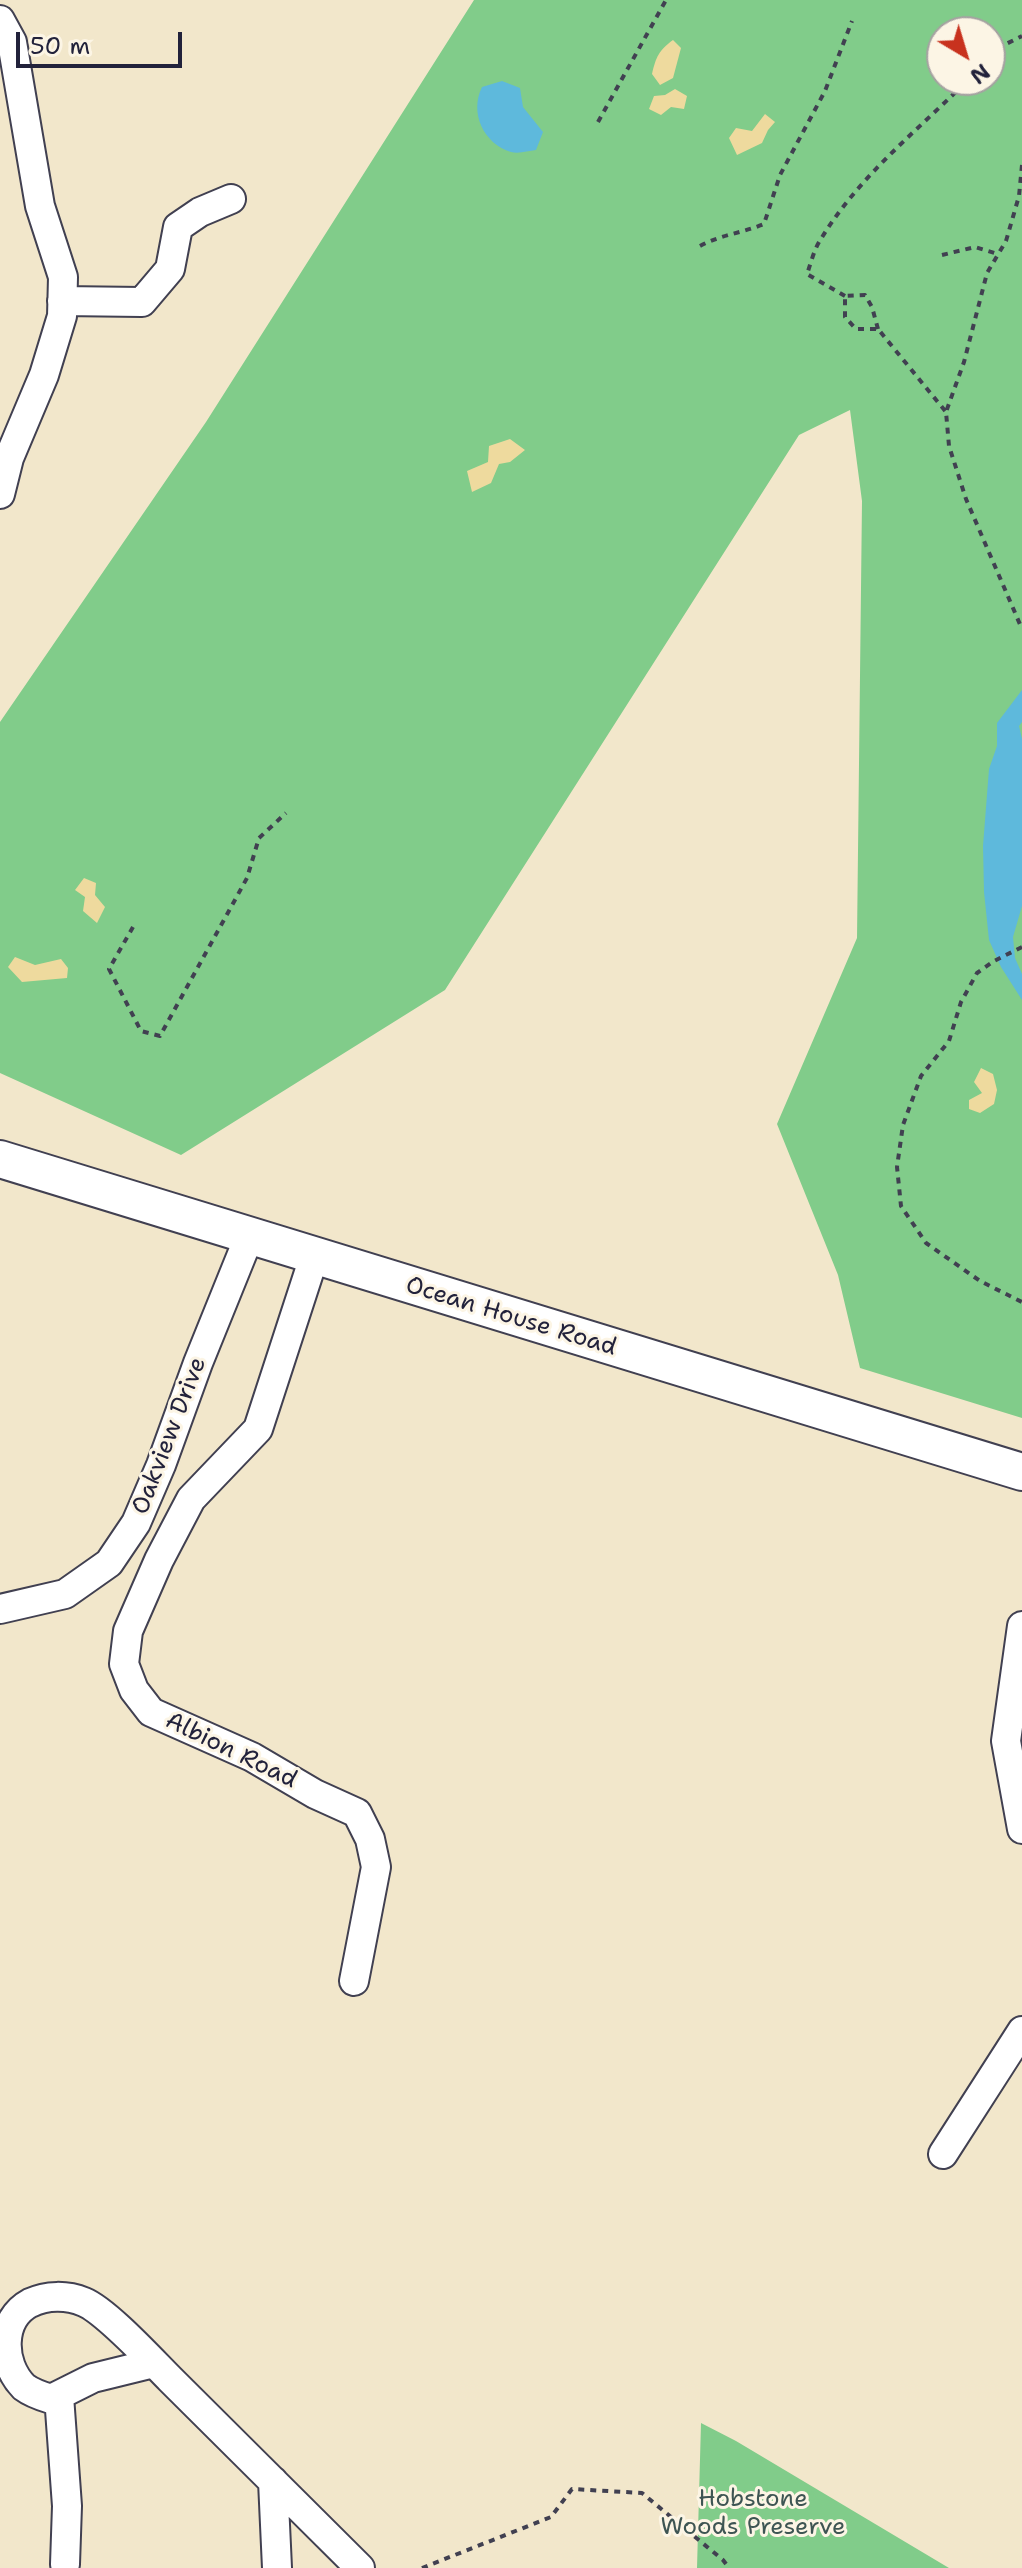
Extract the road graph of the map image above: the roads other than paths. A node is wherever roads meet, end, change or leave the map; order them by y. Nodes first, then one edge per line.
1 (0, 20) edge
2 (231, 199) dead end
3 (62, 301) junction
4 (0, 494) edge
5 (0, 1159) edge
6 (249, 1237) junction
7 (314, 1257) junction
8 (1022, 1472) edge
9 (0, 1609) edge
10 (1022, 1626) edge
11 (1022, 1829) edge
12 (354, 1981) dead end
13 (1022, 2031) edge
14 (943, 2154) dead end
15 (154, 2363) junction
16 (59, 2396) junction
17 (273, 2481) junction
18 (65, 2564) dead end
19 (277, 2568) edge
20 (360, 2568) edge

1 - 3 street
2 - 3 street
3 - 4 street
5 - 6 main road, Ocean House Road
6 - 7 main road, Ocean House Road
6 - 9 street, Oakview Drive
7 - 8 main road, Ocean House Road
7 - 12 street, Albion Road
10 - 11 street
13 - 14 street
15 - 16 street
15 - 16 street
15 - 17 street
16 - 18 street
17 - 19 street
17 - 20 street

